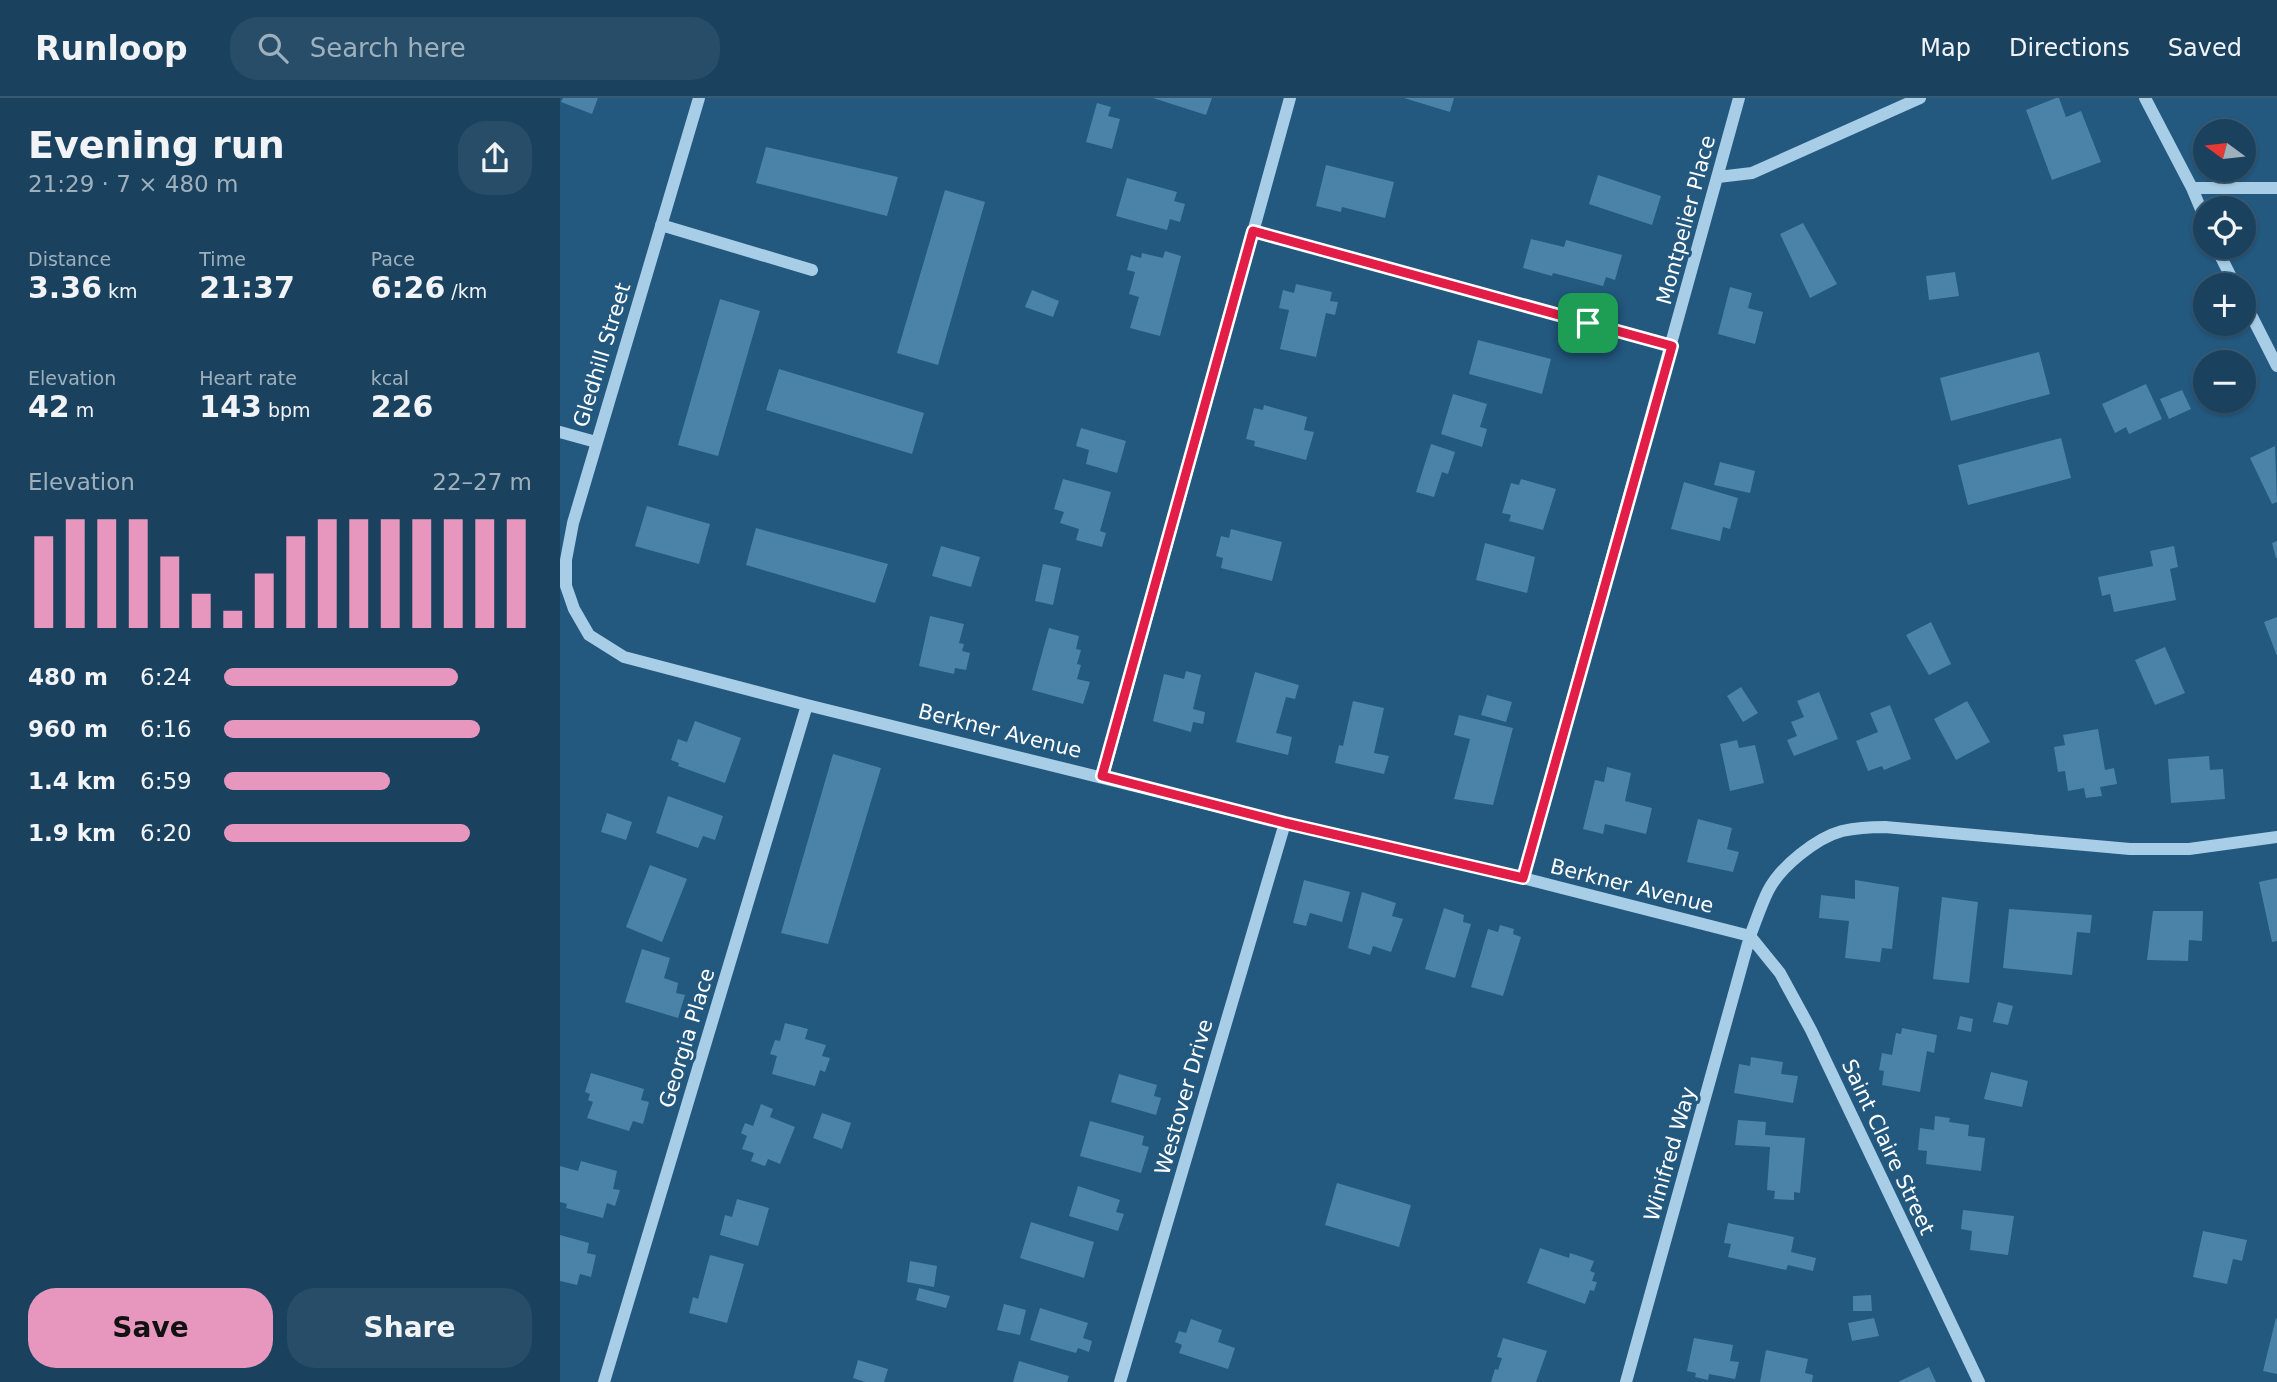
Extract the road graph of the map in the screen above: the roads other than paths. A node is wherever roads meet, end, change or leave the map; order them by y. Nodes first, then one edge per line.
1 (699, 98) edge
2 (1290, 98) edge
3 (1739, 98) edge
4 (1920, 98) edge
5 (2145, 98) edge
6 (1718, 177) junction
7 (2192, 188) junction
8 (2277, 188) edge
9 (2195, 196) edge
10 (661, 225) junction
11 (1253, 231) junction
12 (812, 270) dead end
13 (2256, 325) edge
14 (1672, 346) junction
15 (2277, 366) edge
16 (560, 432) edge
17 (596, 442) junction
18 (614, 650) joint
19 (807, 705) junction
20 (1102, 776) junction
21 (1285, 823) junction
22 (2277, 837) edge
23 (1523, 878) junction
24 (1750, 936) junction
25 (604, 1382) edge
26 (1120, 1382) edge
27 (1626, 1382) edge
28 (1979, 1382) edge

1 - 10 street, Gledhill Street
2 - 11 street
3 - 6 street, Montpelier Place
4 - 6 street
5 - 7 street
6 - 14 street, Montpelier Place
7 - 8 street
7 - 9 street
10 - 12 street
10 - 17 street, Gledhill Street
11 - 14 street
11 - 20 street
13 - 15 street
14 - 23 street, Montpelier Place
16 - 17 street
17 - 18 street, Gledhill Street
18 - 19 street, Berkner Avenue
19 - 20 street, Berkner Avenue
19 - 25 street, Georgia Place
20 - 21 street, Berkner Avenue
21 - 23 street, Berkner Avenue
21 - 26 street, Westover Drive
22 - 24 street
23 - 24 street, Berkner Avenue
24 - 27 street, Winifred Way
24 - 28 street, Saint Claire Street

